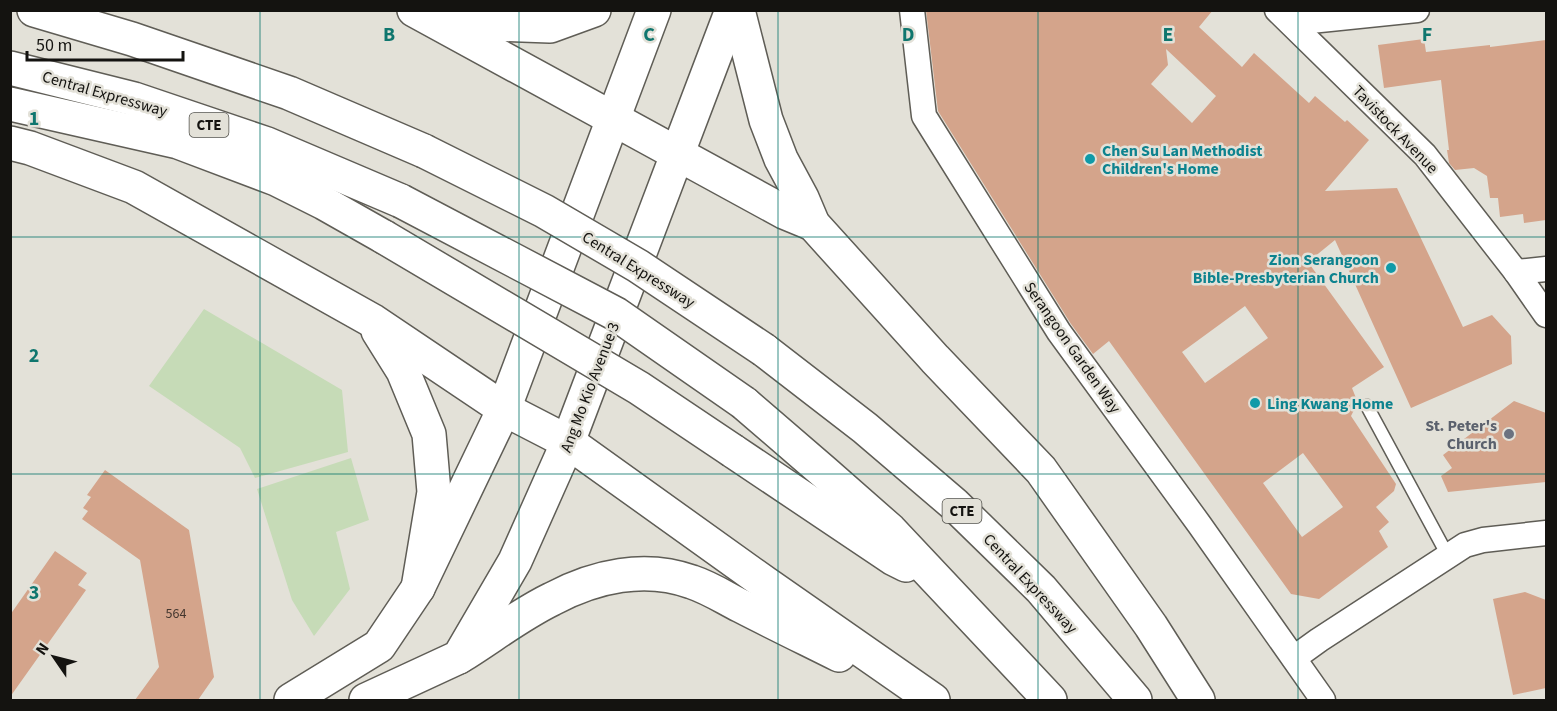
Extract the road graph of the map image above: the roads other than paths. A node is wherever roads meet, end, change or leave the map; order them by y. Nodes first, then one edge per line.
1 (34, 10) edge
2 (414, 10) edge
3 (426, 10) edge
4 (594, 10) edge
5 (654, 10) edge
6 (732, 10) edge
7 (738, 10) edge
8 (912, 10) edge
9 (1417, 10) edge
10 (1284, 17) edge
11 (10, 68) edge
12 (10, 104) edge
13 (612, 120) junction
14 (10, 143) edge
15 (678, 154) junction
16 (813, 224) junction
17 (1546, 269) edge
18 (1516, 272) junction
19 (1546, 315) edge
20 (372, 321) junction
21 (1367, 406) dead end
22 (504, 409) junction
23 (568, 442) junction
24 (1546, 533) edge
25 (1448, 556) junction
26 (930, 572) junction
27 (418, 588) junction
28 (459, 657) junction
29 (1294, 658) junction
30 (291, 700) edge
31 (366, 700) edge
32 (933, 700) edge
33 (1050, 700) edge
34 (1135, 700) edge
35 (1198, 700) edge
36 (1323, 700) edge

1 - 34 main road, Central Expressway / CTE, bridge
2 - 13 main road
3 - 4 main road
5 - 13 main road
6 - 15 main road, Ang Mo Kio Avenue 3
7 - 16 main road
8 - 29 street, Serangoon Garden Way
9 - 10 street
10 - 18 street, Tavistock Avenue
11 - 26 main road, Central Expressway / CTE, bridge
12 - 26 main road, bridge
13 - 15 main road
13 - 22 main road
14 - 20 main road
15 - 16 main road
15 - 23 main road, Ang Mo Kio Avenue 3
16 - 35 main road
17 - 18 street
18 - 19 street, Tavistock Avenue
20 - 22 main road
20 - 27 main road
21 - 25 lane
22 - 23 main road
22 - 27 main road
23 - 28 main road, Ang Mo Kio Avenue 3
23 - 32 main road
24 - 25 street
25 - 29 street
26 - 33 main road, Central Expressway / CTE
27 - 30 main road
28 - 31 main road
28 - 32 main road
29 - 36 street, Serangoon Garden Way

